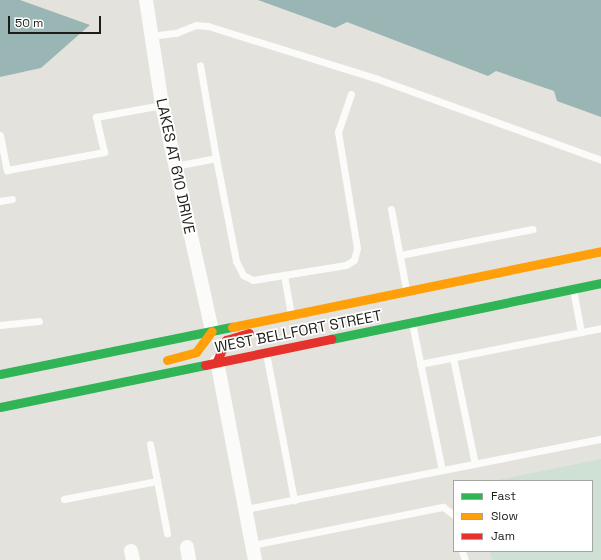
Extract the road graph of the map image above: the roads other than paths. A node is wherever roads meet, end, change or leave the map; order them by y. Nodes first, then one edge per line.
1 (146, 0) edge
2 (150, 36) junction
3 (200, 65) dead end
4 (351, 94) dead end
5 (162, 105) junction
6 (0, 135) edge
7 (216, 158) junction
8 (601, 160) edge
9 (175, 166) junction
10 (12, 199) dead end
11 (0, 201) edge
12 (391, 209) dead end
13 (532, 229) dead end
14 (601, 252) edge
15 (400, 255) junction
16 (284, 275) junction
17 (601, 283) edge
18 (573, 289) junction
19 (406, 291) junction
20 (291, 315) junction
21 (38, 320) dead end
22 (412, 322) junction
23 (0, 325) edge
24 (601, 328) edge
25 (212, 331) junction
26 (581, 332) junction
27 (266, 352) junction
28 (453, 358) junction
29 (217, 361) junction
30 (157, 362) dead end
31 (420, 364) junction
32 (127, 369) dead end
33 (0, 376) edge
34 (112, 384) junction
35 (0, 408) edge
36 (601, 439) edge
37 (150, 444) dead end
38 (475, 464) junction
39 (442, 470) junction
40 (157, 481) junction
41 (64, 499) dead end
42 (294, 500) junction
43 (246, 509) junction
44 (453, 514) edge
45 (167, 533) dead end
46 (252, 545) junction
47 (256, 560) edge

1 - 2 street, LAKES AT 610 DRIVE
2 - 5 street, LAKES AT 610 DRIVE
2 - 8 lane
3 - 7 lane
4 - 16 lane
5 - 6 lane
5 - 9 street, LAKES AT 610 DRIVE
7 - 9 lane
7 - 16 lane
9 - 25 street, LAKES AT 610 DRIVE
10 - 11 lane
12 - 15 lane
13 - 15 lane
14 - 19 main road, WEST BELLFORT STREET
15 - 19 lane
16 - 20 lane
17 - 18 main road, WEST BELLFORT STREET
18 - 22 main road, WEST BELLFORT STREET
18 - 26 lane
19 - 20 main road, WEST BELLFORT STREET
20 - 25 main road, WEST BELLFORT STREET
20 - 29 main road
21 - 23 lane
22 - 27 main road, WEST BELLFORT STREET
22 - 31 lane
24 - 26 lane
25 - 30 main road
25 - 33 main road, WEST BELLFORT STREET
26 - 28 lane
27 - 29 main road, WEST BELLFORT STREET
27 - 42 lane
28 - 31 lane
28 - 38 lane
29 - 34 main road, WEST BELLFORT STREET
29 - 43 street
31 - 39 lane
32 - 34 main road
34 - 35 main road, WEST BELLFORT STREET
36 - 38 lane
37 - 40 lane
38 - 39 lane
39 - 42 lane
40 - 41 lane
40 - 45 lane
42 - 43 lane
43 - 46 street
44 - 46 lane
46 - 47 street

